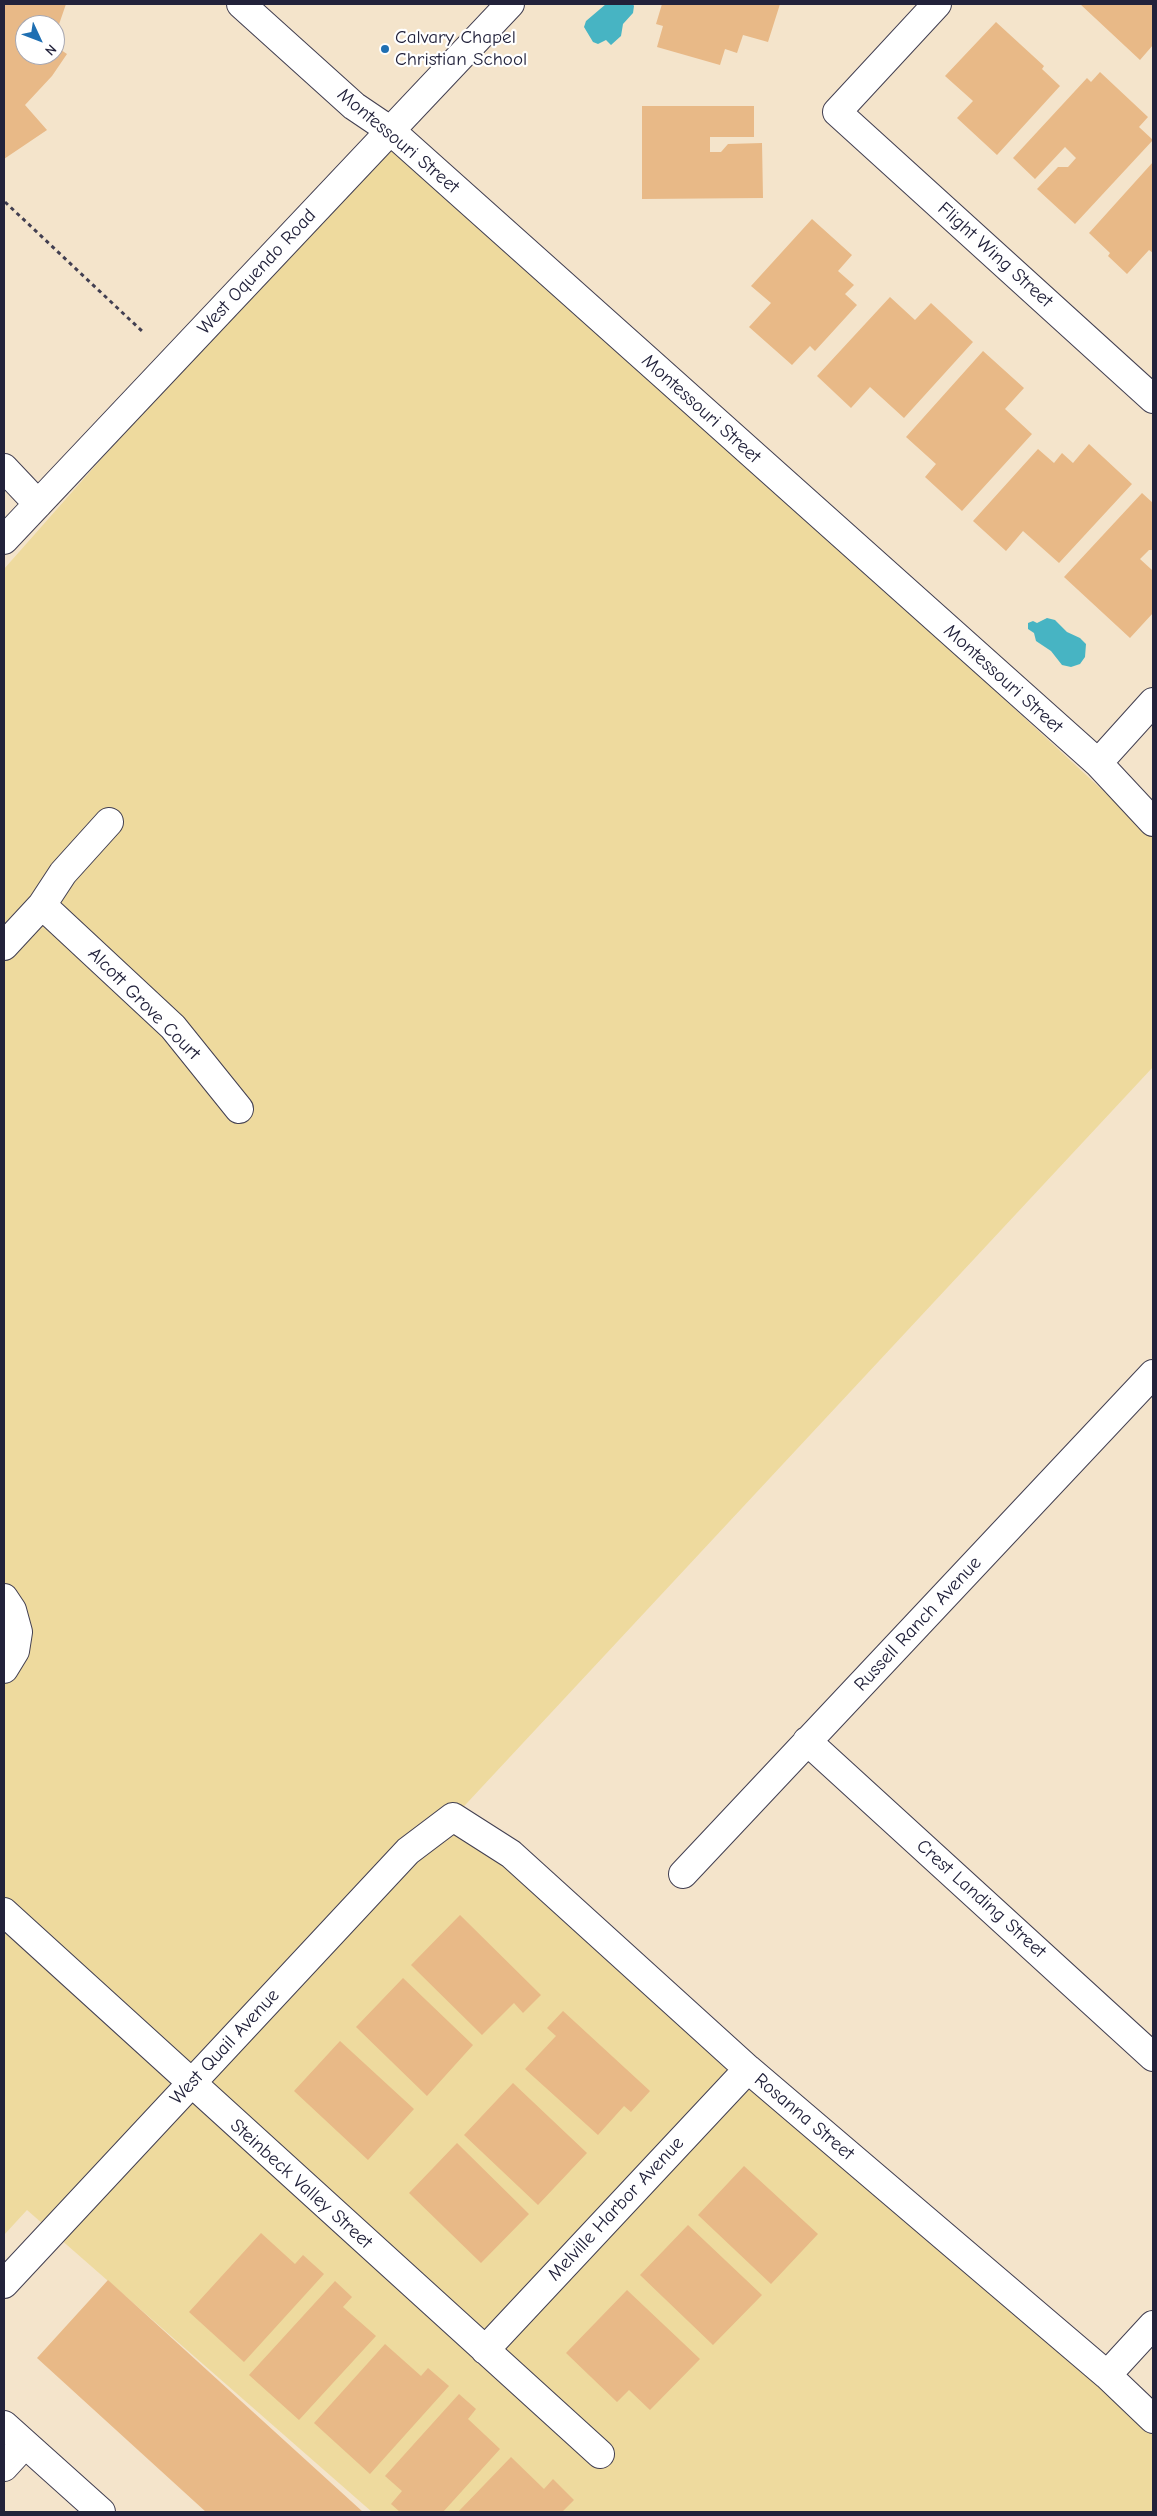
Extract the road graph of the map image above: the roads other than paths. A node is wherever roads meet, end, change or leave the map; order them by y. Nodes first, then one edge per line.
1 (241, 4) edge
2 (510, 4) edge
3 (938, 4) edge
4 (391, 131) junction
5 (1153, 398) edge
6 (4, 468) edge
7 (38, 504) junction
8 (4, 540) edge
9 (1153, 702) edge
10 (1098, 763) junction
11 (109, 822) dead end
12 (1153, 822) edge
13 (42, 905) junction
14 (4, 946) edge
15 (239, 1109) dead end
16 (1153, 1374) edge
17 (4, 1598) edge
18 (4, 1669) edge
19 (807, 1742) junction
20 (453, 1817) joint
21 (683, 1874) dead end
22 (4, 1912) edge
23 (1153, 2057) edge
24 (748, 2069) junction
25 (191, 2084) junction
26 (4, 2284) edge
27 (1153, 2325) edge
28 (485, 2350) junction
29 (1107, 2375) junction
30 (1153, 2419) edge
31 (4, 2425) edge
32 (26, 2444) junction
33 (600, 2454) dead end
34 (4, 2467) edge
35 (101, 2512) edge

1 - 4 street, Montessouri Street
2 - 4 street, West Oquendo Road
3 - 5 street, Flight Wing Street
4 - 7 street, West Oquendo Road
4 - 10 street, Montessouri Street
6 - 7 street
7 - 8 street, West Oquendo Road
9 - 10 street
10 - 12 street, Montessouri Street
11 - 13 street
13 - 14 street
13 - 15 street, Alcott Grove Court
16 - 19 street, Russell Ranch Avenue
17 - 18 street
19 - 21 street, Russell Ranch Avenue
19 - 23 street, Crest Landing Street
20 - 24 street, Rosanna Street
20 - 25 street, West Quail Avenue
22 - 25 street, Steinbeck Valley Street
24 - 28 street, Melville Harbor Avenue
24 - 29 street, Rosanna Street
25 - 26 street, West Quail Avenue
25 - 28 street, Steinbeck Valley Street
27 - 29 street
28 - 33 street, Steinbeck Valley Street
29 - 30 street, Rosanna Street
31 - 32 street
32 - 34 street
32 - 35 street

